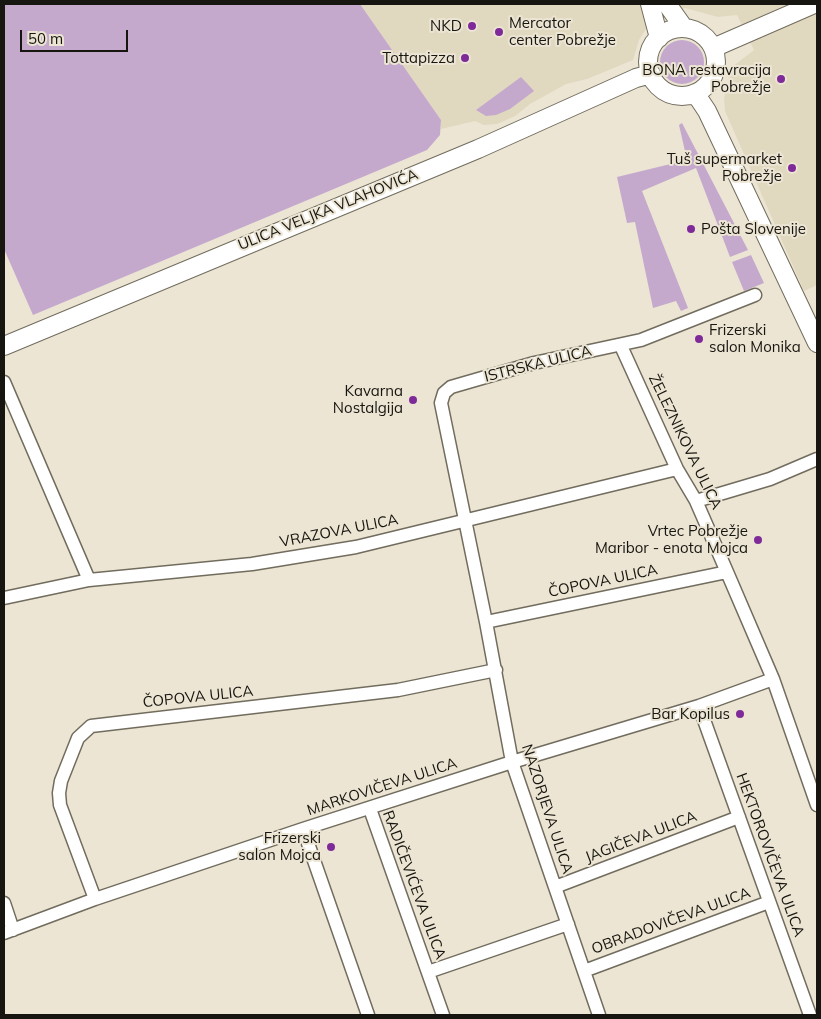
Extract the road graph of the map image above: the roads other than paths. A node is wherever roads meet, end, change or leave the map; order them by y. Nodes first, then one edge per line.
1 (650, 4) edge
2 (667, 4) edge
3 (814, 4) edge
4 (684, 28) junction
5 (659, 38) junction
6 (713, 48) junction
7 (651, 74) junction
8 (695, 93) junction
9 (755, 294) dead end
10 (817, 343) edge
11 (4, 346) edge
12 (621, 346) junction
13 (4, 382) edge
14 (817, 460) edge
15 (677, 469) junction
16 (696, 501) junction
17 (464, 520) junction
18 (727, 572) junction
19 (89, 580) junction
20 (4, 598) edge
21 (486, 622) junction
22 (496, 670) junction
23 (773, 679) junction
24 (699, 706) junction
25 (512, 762) junction
26 (817, 805) edge
27 (370, 809) junction
28 (739, 817) junction
29 (303, 830) junction
30 (555, 887) junction
31 (95, 899) junction
32 (770, 902) junction
33 (4, 903) edge
34 (568, 924) junction
35 (8, 931) edge
36 (584, 971) junction
37 (428, 972) junction
38 (368, 1015) edge
39 (442, 1015) edge
40 (599, 1015) edge
41 (810, 1015) edge

1 - 5 street
2 - 4 street
3 - 6 street
4 - 5 street
4 - 6 street
5 - 7 street
6 - 8 street
7 - 8 street
7 - 11 street, ULICA VELJKA VLAHOVIĆA
8 - 10 street
9 - 12 street, ISTRSKA ULICA
12 - 15 street, ŽELEZNIKOVA ULICA
12 - 17 street, ISTRSKA ULICA
13 - 19 street
14 - 16 street
15 - 16 street, ŽELEZNIKOVA ULICA
15 - 17 street, VRAZOVA ULICA
16 - 18 street, ŽELEZNIKOVA ULICA
17 - 19 street, VRAZOVA ULICA
17 - 21 street, NAZORJEVA ULICA
18 - 21 street, ČOPOVA ULICA
18 - 23 street, ŽELEZNIKOVA ULICA
19 - 20 street, VRAZOVA ULICA
21 - 22 street, NAZORJEVA ULICA
22 - 25 street, NAZORJEVA ULICA
22 - 31 street, ČOPOVA ULICA
23 - 24 street, MARKOVIČEVA ULICA
23 - 26 street, ŽELEZNIKOVA ULICA
24 - 25 street, MARKOVIČEVA ULICA
24 - 28 street, HEKTOROVIČEVA ULICA
25 - 27 street, MARKOVIČEVA ULICA
25 - 30 street, NAZORJEVA ULICA
27 - 29 street, MARKOVIČEVA ULICA
27 - 37 street, RADIČEVIĆEVA ULICA
28 - 30 street, JAGIČEVA ULICA
28 - 32 street, HEKTOROVIČEVA ULICA
29 - 31 street, MARKOVIČEVA ULICA
29 - 38 street
30 - 34 street, NAZORJEVA ULICA
31 - 35 street, MARKOVIČEVA ULICA
32 - 36 street, OBRADOVIČEVA ULICA
32 - 41 street, HEKTOROVIČEVA ULICA
33 - 35 street
34 - 36 street, NAZORJEVA ULICA
34 - 37 street, RADIČEVIĆEVA ULICA
36 - 40 street, NAZORJEVA ULICA
37 - 39 street, RADIČEVIĆEVA ULICA

